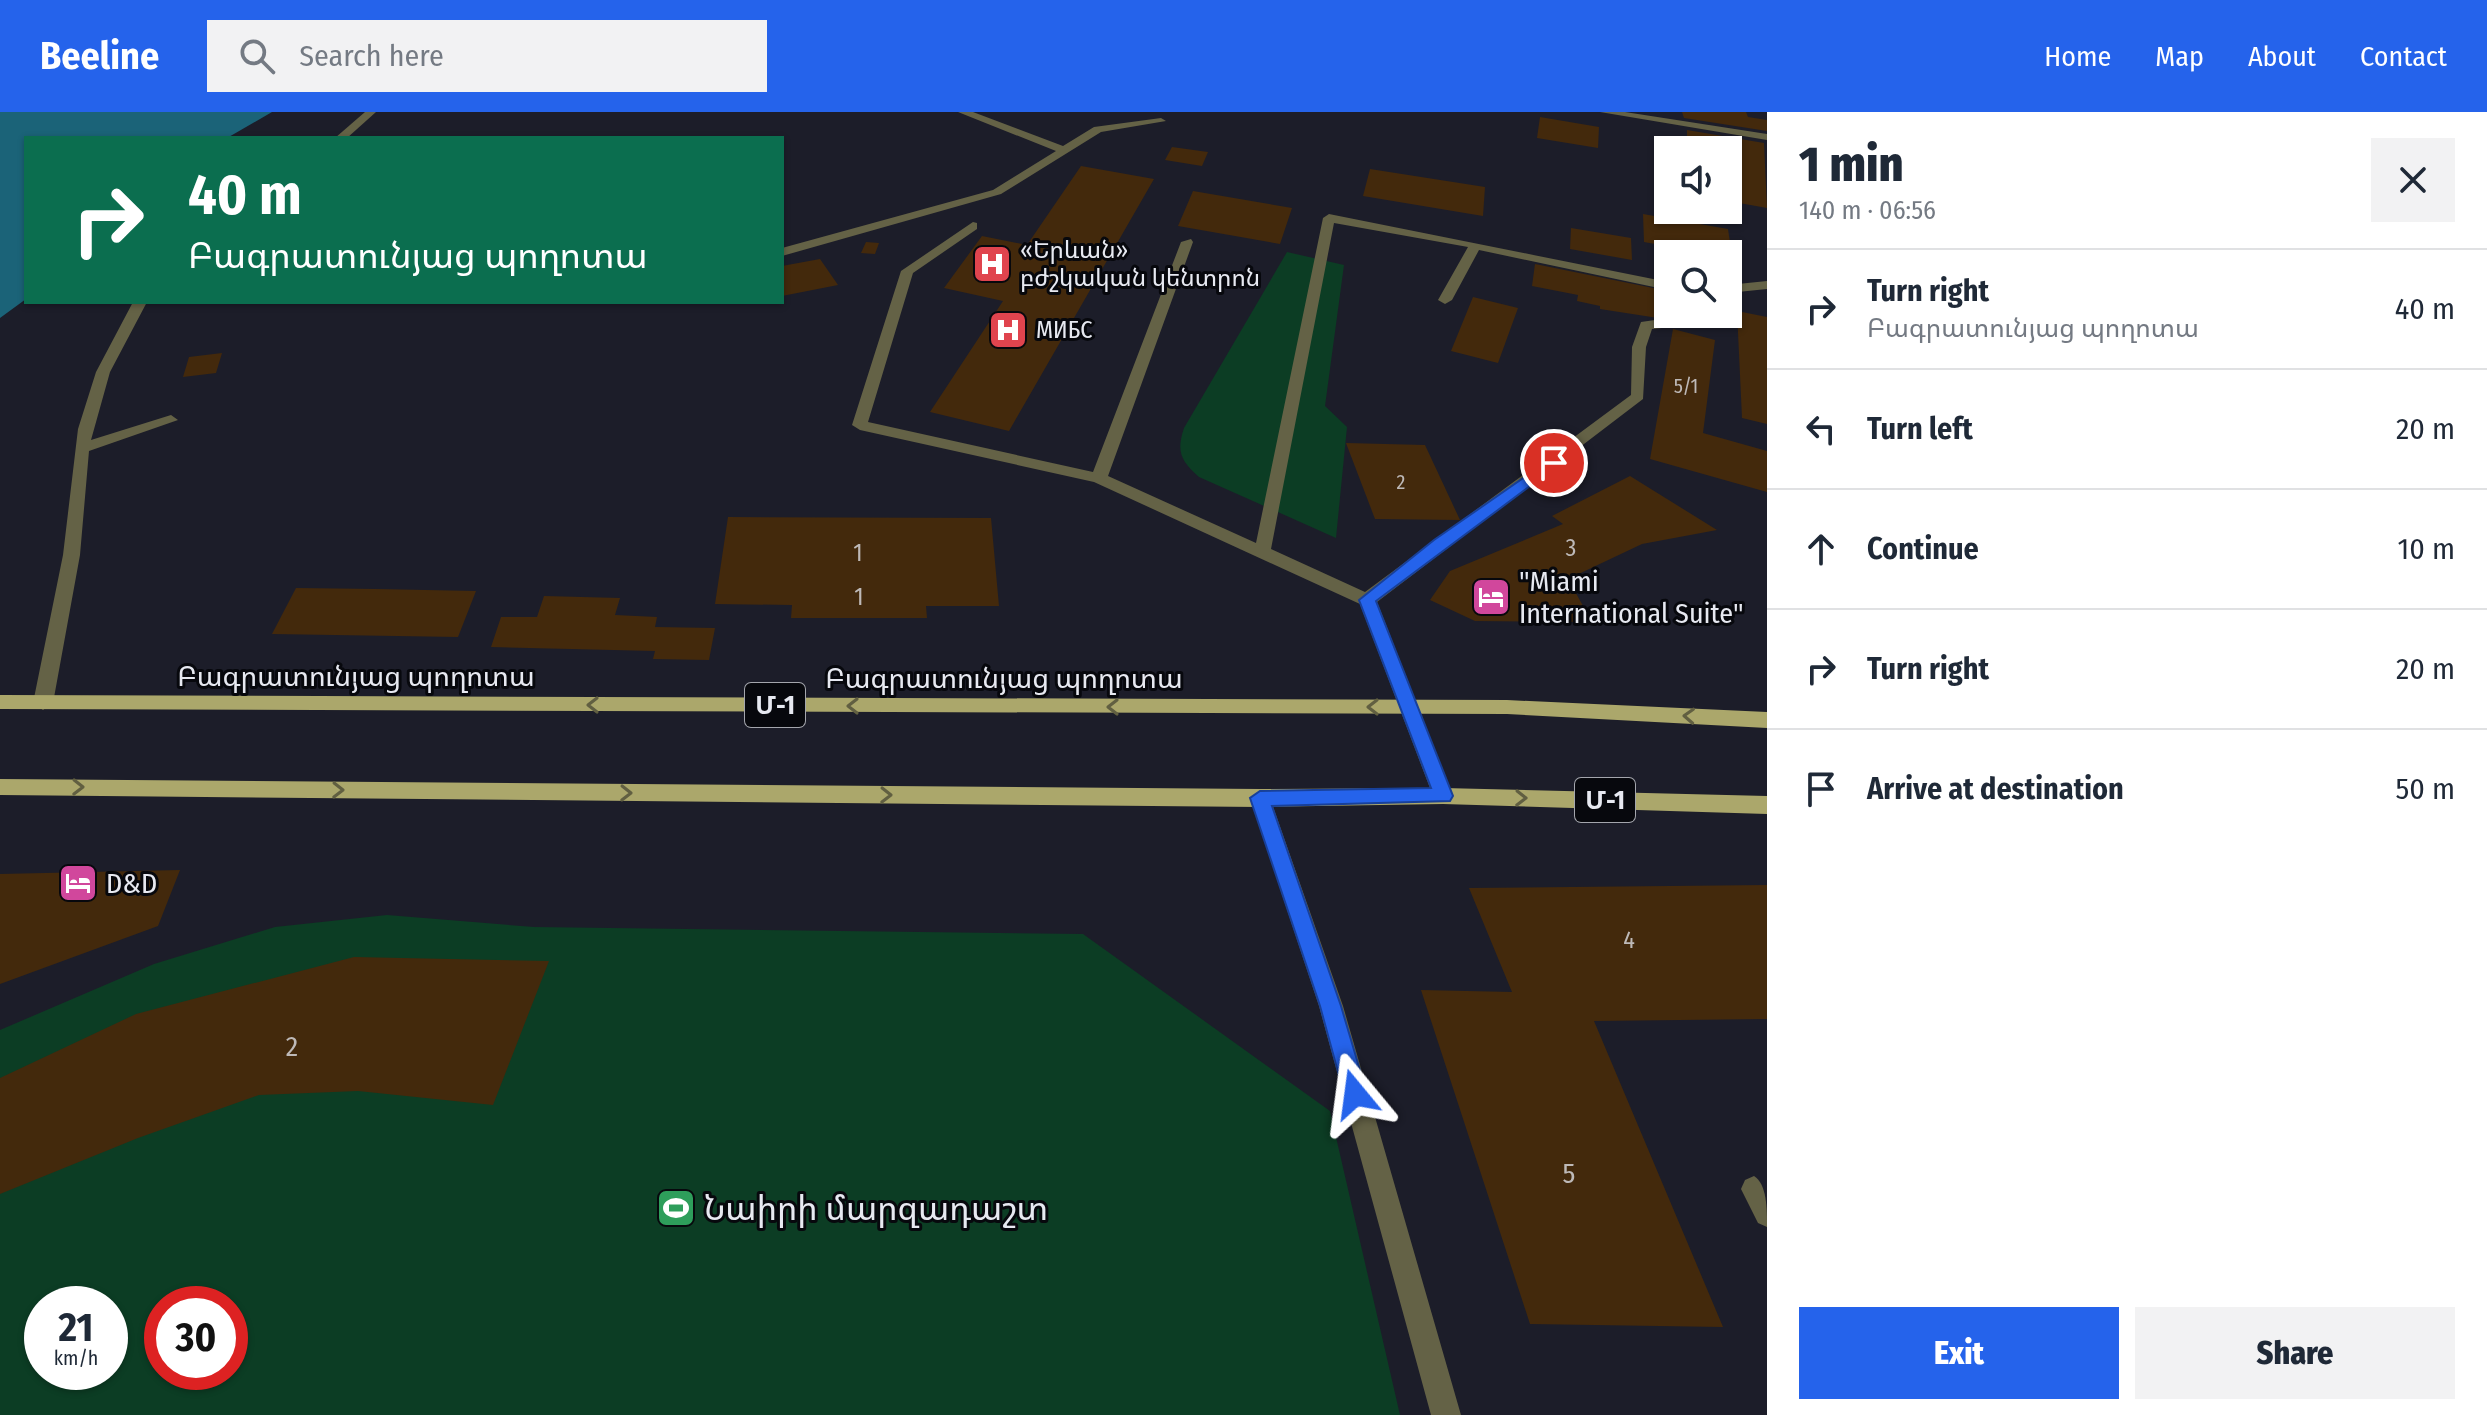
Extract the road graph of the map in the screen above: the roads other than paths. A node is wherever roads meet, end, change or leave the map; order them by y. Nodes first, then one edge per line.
1 (371, 112) edge
2 (963, 112) edge
3 (1605, 112) edge
4 (1161, 121) dead end
5 (342, 136) edge
6 (1767, 137) edge
7 (1067, 151) junction
8 (973, 226) dead end
9 (1187, 242) dead end
10 (1475, 245) junction
11 (784, 251) edge
12 (1654, 283) edge
13 (1767, 285) edge
14 (1742, 288) edge
15 (1445, 300) dead end
16 (139, 304) edge
17 (1654, 324) edge
18 (171, 420) dead end
19 (82, 448) junction
20 (1099, 478) junction
21 (1262, 552) junction
22 (1367, 600) junction
23 (0, 702) edge
24 (43, 703) junction
25 (1407, 708) junction
26 (1767, 720) edge
27 (0, 787) edge
28 (1443, 796) junction
29 (1260, 798) junction
30 (1767, 805) edge
31 (1754, 1189) dead end
32 (1767, 1214) edge
33 (1446, 1415) edge

1 - 5 street
2 - 7 street
3 - 6 street
4 - 7 street
7 - 11 street
8 - 20 street
9 - 20 street
10 - 12 street
10 - 15 street
10 - 21 street
13 - 14 street
16 - 19 street
17 - 22 street
18 - 19 street
19 - 24 street
20 - 21 street
21 - 22 street
22 - 25 street
23 - 24 main road, Բագրատունյաց պողոտա / Մ-1
25 -> 24 main road, Բագրատունյաց պողոտա / Մ-1
26 -> 25 main road, Բագրատունյաց պողոտա / Մ-1
25 - 28 street
27 -> 29 main road, Մ-1
28 - 29 main road, Մ-1
28 -> 30 main road, Մ-1
29 - 33 street
31 - 32 street

